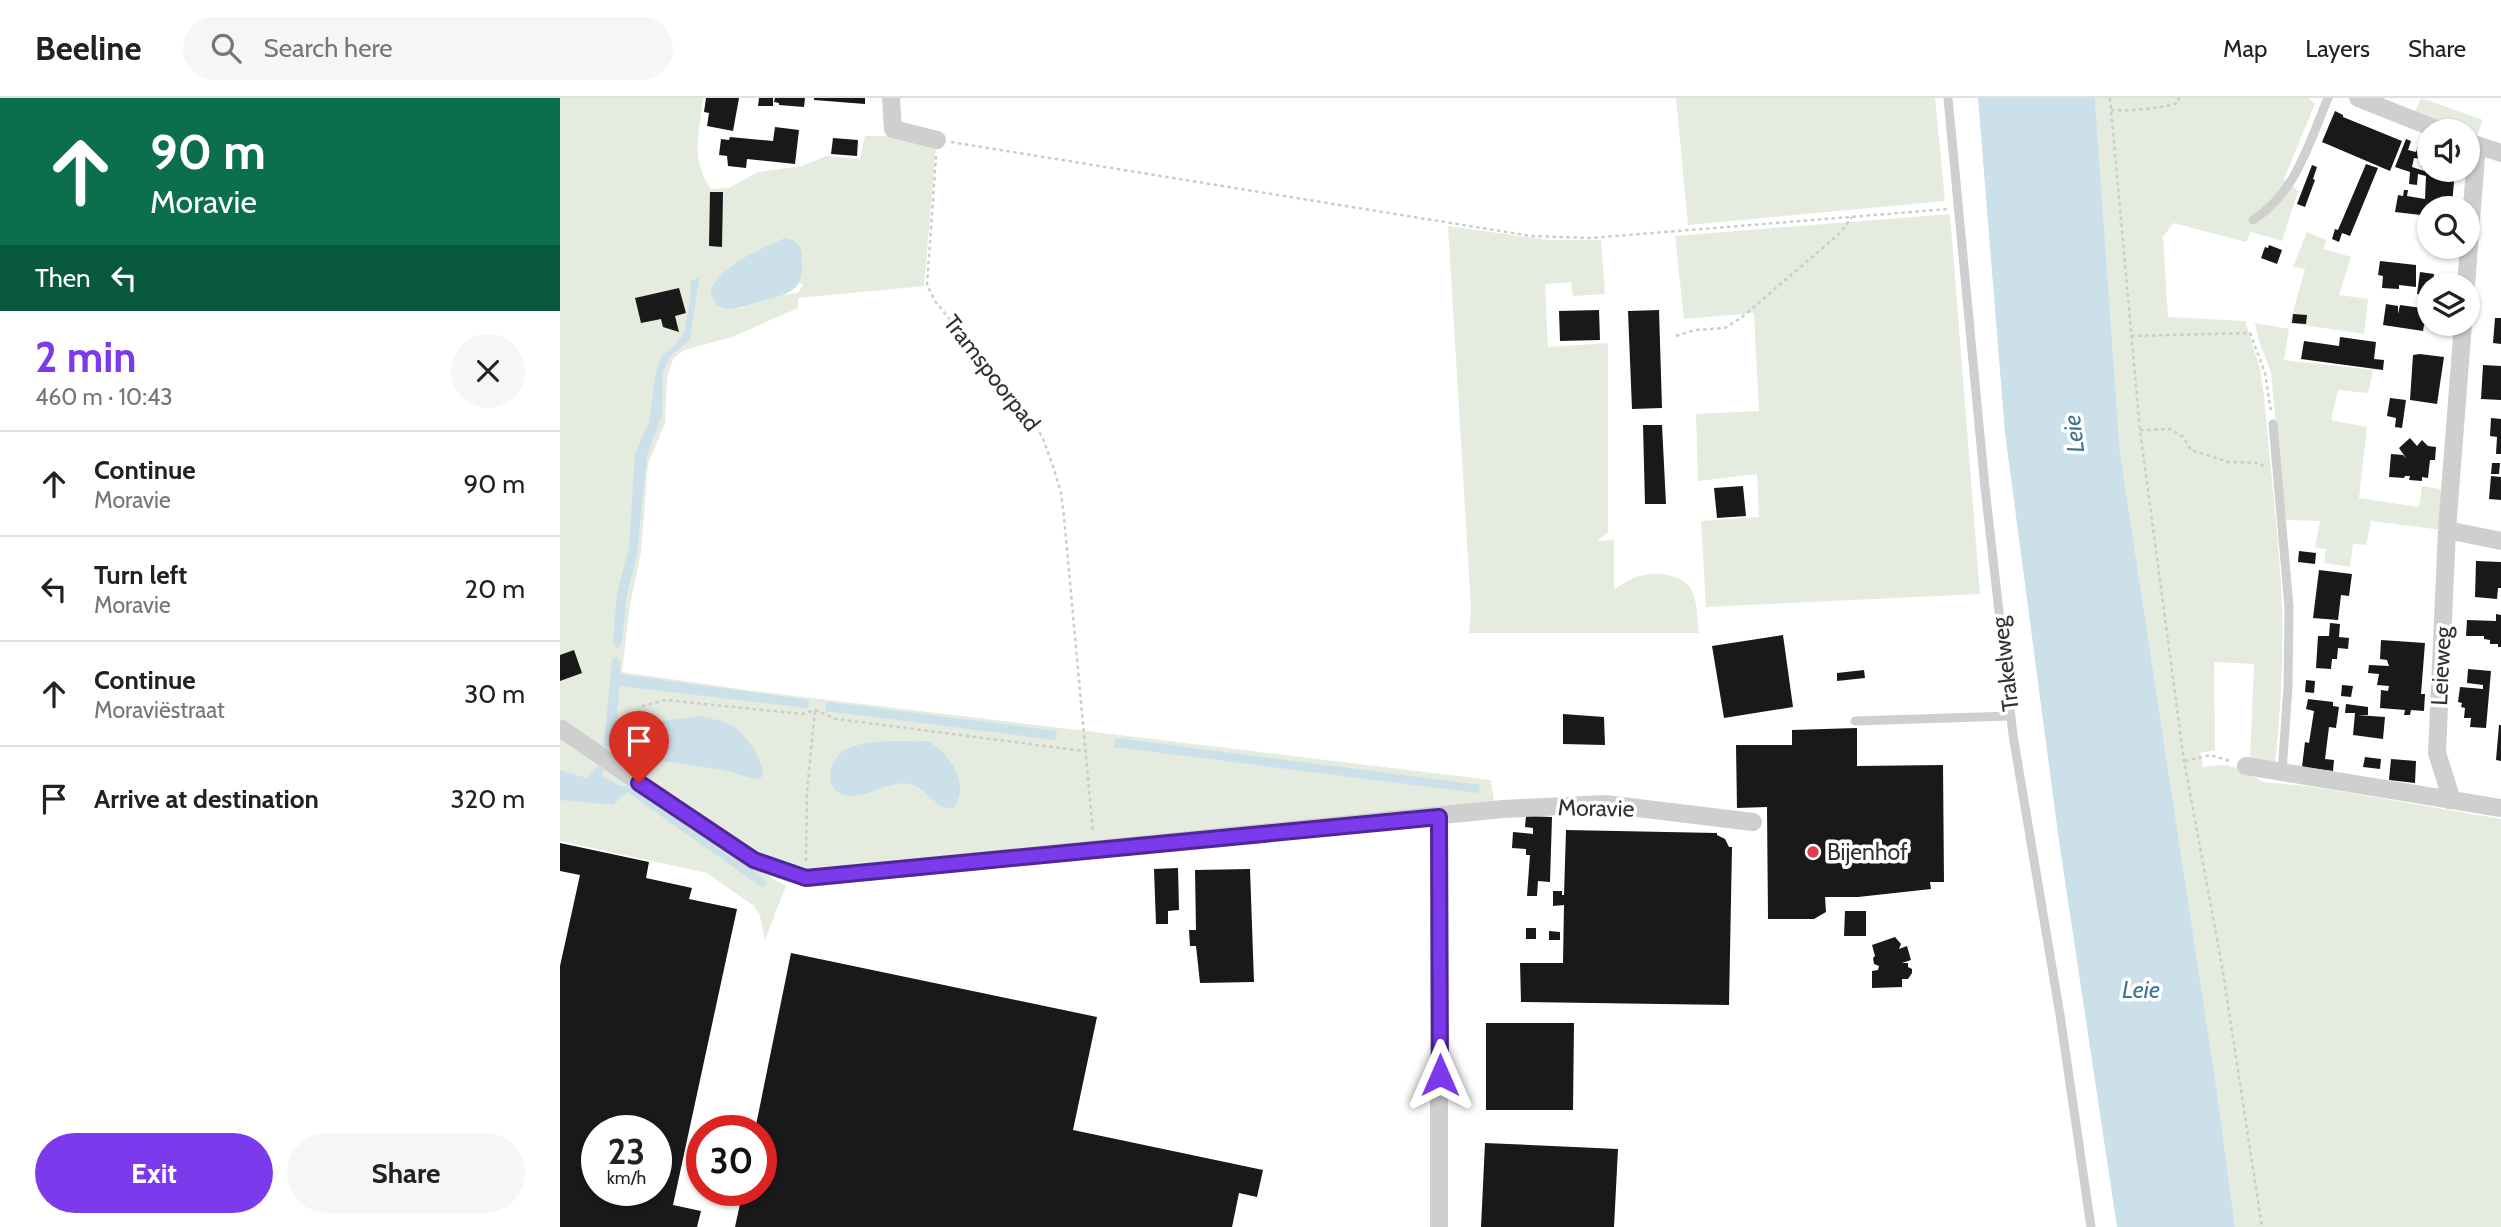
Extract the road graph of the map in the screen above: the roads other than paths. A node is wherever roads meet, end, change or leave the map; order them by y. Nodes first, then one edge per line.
1 (891, 98) edge
2 (1948, 98) edge
3 (2328, 98) edge
4 (2358, 98) edge
5 (2417, 121) edge
6 (937, 140) road end
7 (2480, 147) edge
8 (2501, 153) edge
9 (2474, 182) edge
10 (2253, 220) dead end
11 (2467, 273) edge
12 (2462, 336) edge
13 (2273, 424) road end
14 (2447, 530) junction
15 (2501, 541) edge
16 (2011, 716) junction
17 (1855, 721) dead end
18 (560, 728) edge
19 (2246, 766) road end
20 (2282, 774) junction
21 (2449, 800) junction
22 (2501, 807) edge
23 (1439, 817) junction
24 (1753, 822) dead end
25 (1439, 1227) edge
26 (2091, 1227) edge

1 - 6 street
2 - 16 lane, Trakelweg
3 - 10 lane
4 - 5 street
7 - 8 street
9 - 11 street
12 - 14 street, Leieweg
13 - 20 lane
14 - 15 street
14 - 21 street, Leieweg
16 - 17 lane
16 - 26 lane, Trakelweg
18 - 23 street, Moravie
19 - 20 street
20 - 21 street
21 - 22 street
23 - 24 street, Moravie
23 - 25 street

